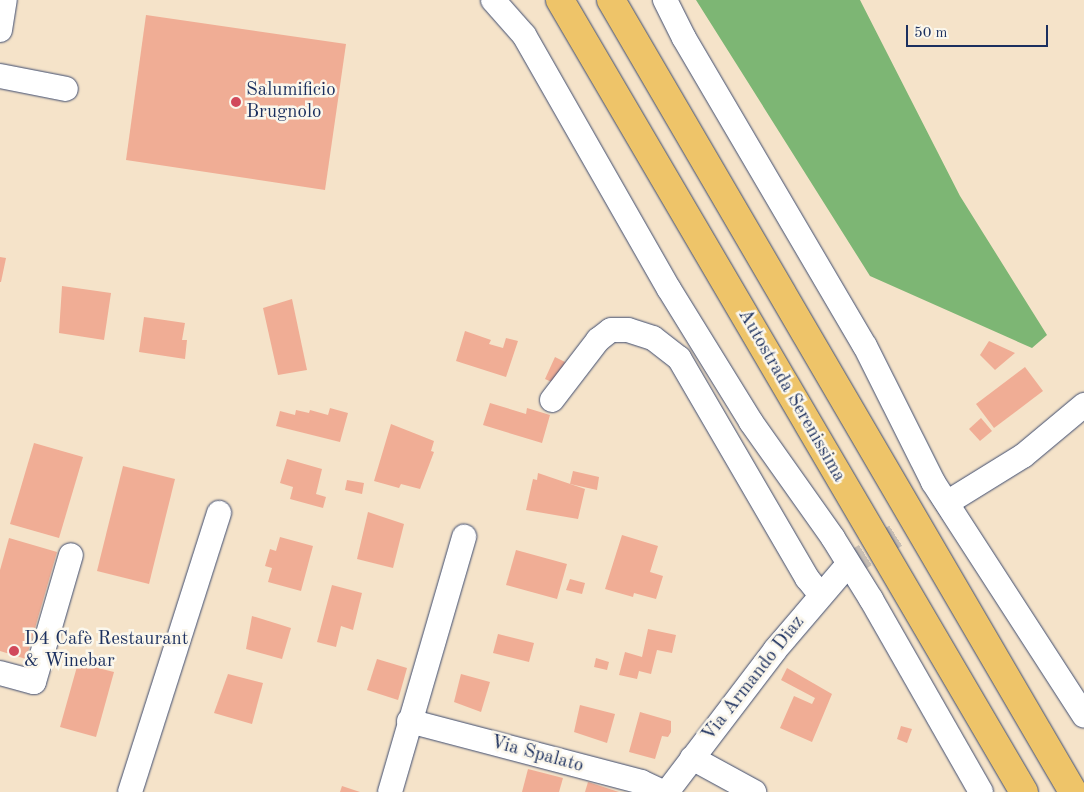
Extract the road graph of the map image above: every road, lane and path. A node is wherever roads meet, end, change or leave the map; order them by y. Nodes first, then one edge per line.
1 (5, 0) edge
2 (493, 0) edge
3 (560, 0) edge
4 (611, 0) edge
5 (665, 0) edge
6 (0, 30) edge
7 (0, 76) edge
8 (66, 89) dead end
9 (552, 400) dead end
10 (1084, 405) edge
11 (950, 501) tunnel mouth
12 (219, 513) dead end
13 (464, 537) dead end
14 (71, 555) dead end
15 (844, 568) tunnel mouth
16 (821, 595) junction
17 (0, 673) edge
18 (1084, 715) edge
19 (410, 721) junction
20 (692, 758) junction
21 (130, 792) edge
22 (390, 792) edge
23 (662, 792) edge
24 (667, 792) edge
25 (754, 792) edge
26 (981, 792) edge
27 (1024, 792) edge
28 (1073, 792) edge

1 - 6 street
2 - 26 street
3 - 27 highway, Autostrada Serenissima
4 - 28 highway
5 - 18 street
7 - 8 street
9 - 16 street
10 - 11 street
12 - 21 street
13 - 19 street
14 - 17 street
15 - 16 street, Via Armando Diaz
16 - 20 street, Via Armando Diaz
19 - 22 street
19 - 23 street, Via Spalato
20 - 24 street, Via Armando Diaz
20 - 25 street

